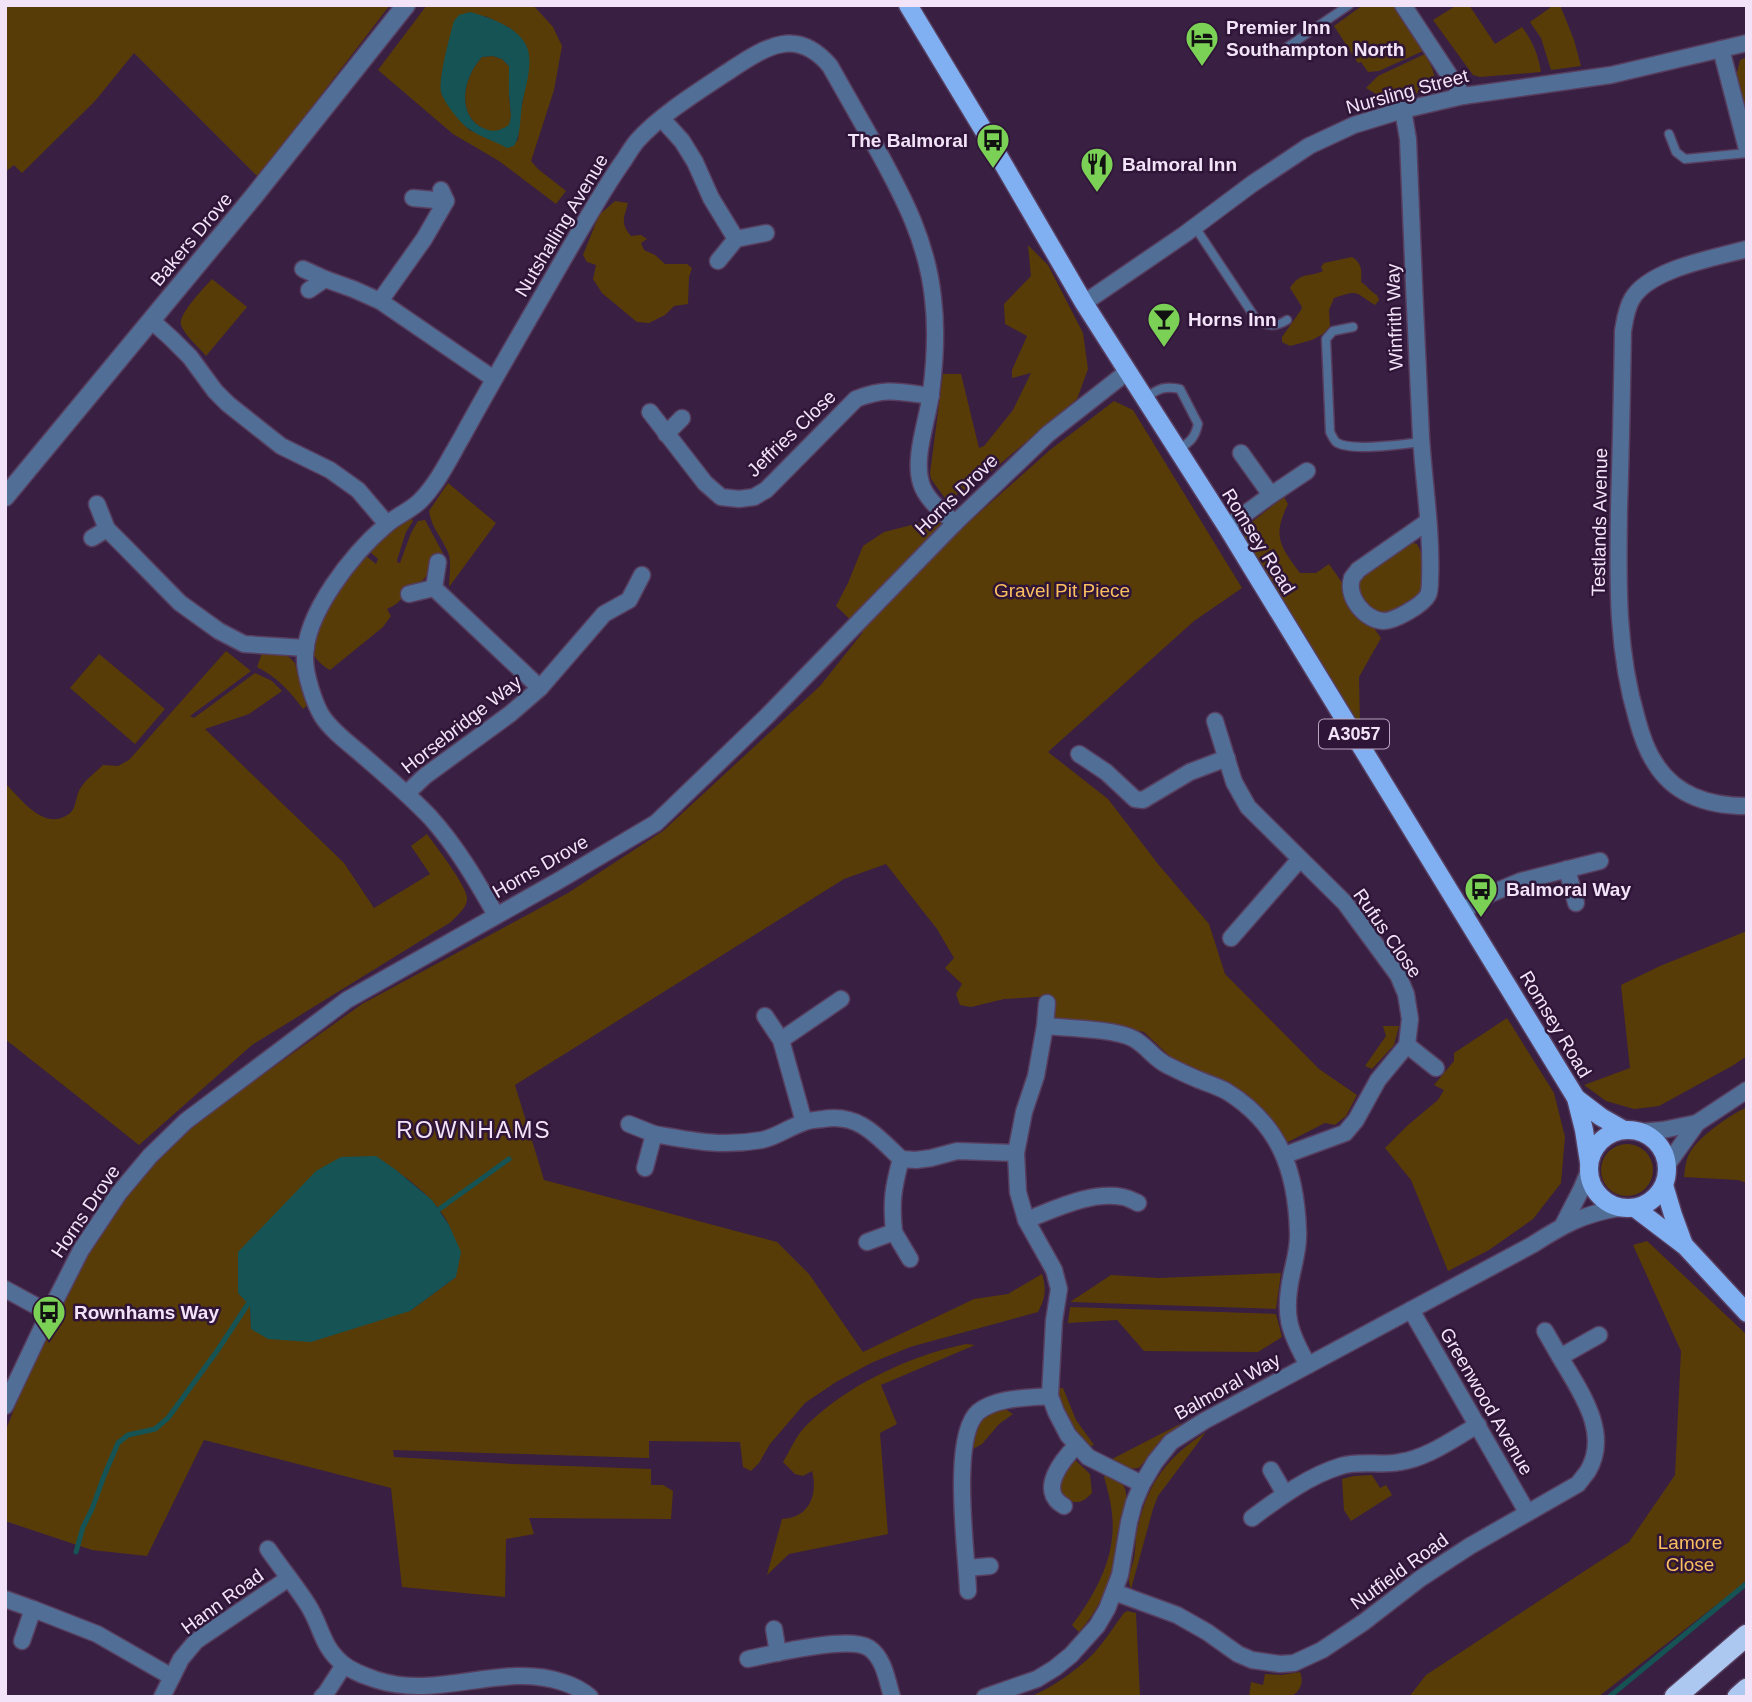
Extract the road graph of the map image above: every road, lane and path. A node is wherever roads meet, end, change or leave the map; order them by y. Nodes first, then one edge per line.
1 (406, 5) edge
2 (908, 5) edge
3 (1349, 5) edge
4 (1404, 5) edge
5 (1747, 43) edge
6 (1721, 49) junction
7 (1277, 54) dead end
8 (1463, 96) junction
9 (1404, 110) junction
10 (662, 119) junction
11 (1669, 134) dead end
12 (1747, 151) edge
13 (413, 198) dead end
14 (1195, 228) junction
15 (766, 233) dead end
16 (736, 239) junction
17 (1747, 248) edge
18 (718, 261) dead end
19 (303, 270) dead end
20 (324, 279) junction
21 (309, 290) dead end
22 (380, 301) junction
23 (1084, 303) junction
24 (151, 320) junction
25 (1287, 320) dead end
26 (1353, 327) dead end
27 (1127, 372) junction
28 (494, 379) junction
29 (931, 396) junction
30 (1144, 398) junction
31 (650, 412) dead end
32 (682, 418) dead end
33 (666, 434) junction
34 (1421, 442) junction
35 (1177, 450) junction
36 (1241, 453) dead end
37 (1307, 471) dead end
38 (1272, 495) junction
39 (5, 497) edge
40 (97, 504) dead end
41 (1427, 522) junction
42 (955, 523) junction
43 (387, 524) junction
44 (1227, 527) junction
45 (107, 528) junction
46 (92, 538) dead end
47 (438, 562) dead end
48 (642, 575) dead end
49 (434, 588) junction
50 (409, 594) dead end
51 (629, 600) junction
52 (638, 614) dead end
53 (306, 648) junction
54 (540, 688) junction
55 (1215, 721) dead end
56 (1079, 754) dead end
57 (1227, 758) junction
58 (407, 793) junction
59 (1747, 806) edge
60 (1300, 859) junction
61 (1600, 861) dead end
62 (1567, 869) junction
63 (1576, 903) dead end
64 (1463, 911) junction
65 (496, 915) junction
66 (1231, 938) dead end
67 (841, 999) dead end
68 (1047, 1003) dead end
69 (765, 1016) dead end
70 (1045, 1026) junction
71 (781, 1040) junction
72 (1407, 1045) junction
73 (1436, 1069) dead end
74 (1747, 1090) edge
75 (1576, 1098) junction
76 (804, 1122) junction
77 (1697, 1122) junction
78 (629, 1125) dead end
79 (1631, 1131) junction
80 (654, 1134) junction
81 (1016, 1153) junction
82 (1285, 1155) junction
83 (901, 1159) junction
84 (1667, 1165) junction
85 (1589, 1166) junction
86 (645, 1168) dead end
87 (1664, 1185) junction
88 (1139, 1203) dead end
89 (1627, 1208) junction
90 (1026, 1220) junction
91 (1563, 1225) junction
92 (894, 1232) junction
93 (867, 1242) dead end
94 (1685, 1246) junction
95 (910, 1259) dead end
96 (5, 1289) edge
97 (1412, 1310) junction
98 (49, 1313) junction
99 (1747, 1313) edge
100 (1545, 1331) dead end
101 (1599, 1335) dead end
102 (1560, 1357) junction
103 (1308, 1365) junction
104 (1050, 1396) junction
105 (5, 1406) edge
106 (1478, 1424) junction
107 (1077, 1445) junction
108 (1271, 1469) dead end
109 (1142, 1484) junction
110 (1285, 1494) junction
111 (1064, 1506) dead end
112 (1527, 1513) junction
113 (1252, 1518) dead end
114 (268, 1549) dead end
115 (990, 1566) dead end
116 (967, 1568) junction
117 (289, 1578) junction
118 (968, 1591) dead end
119 (1114, 1592) junction
120 (5, 1599) edge
121 (33, 1609) junction
122 (774, 1629) dead end
123 (1747, 1635) edge
124 (22, 1641) dead end
125 (778, 1653) junction
126 (748, 1659) dead end
127 (344, 1665) junction
128 (172, 1678) junction
129 (1747, 1689) edge
130 (162, 1697) edge
131 (322, 1697) edge
132 (590, 1697) edge
133 (892, 1697) edge
134 (985, 1697) edge
135 (1675, 1697) edge
136 (1738, 1697) edge

1 - 24 street, Bakers Drove
2 - 23 main road, Romsey Road / A3057
3 - 7 lane
4 - 8 street
5 - 6 street, Nursling Street
6 - 8 street, Nursling Street
6 - 12 street
8 - 9 street, Nursling Street
9 - 14 street, Nursling Street
9 - 34 street, Winfrith Way
10 - 16 street
10 - 28 street, Nutshalling Avenue
10 - 29 street, Nutshalling Avenue
11 - 12 lane
13 - 22 street
14 - 23 street, Nursling Street
14 - 25 lane
15 - 16 street
16 - 18 street
17 - 59 street, Testlands Avenue
19 - 20 street
20 - 21 street
20 - 22 street
22 - 28 street
23 - 27 main road, Romsey Road / A3057
24 - 39 street, Bakers Drove
24 - 43 street
26 - 34 lane
27 - 30 main road, Romsey Road / A3057
27 - 42 street, Horns Drove
28 - 43 street, Nutshalling Avenue
29 - 33 street, Jeffries Close
29 - 42 street, Nutshalling Avenue
30 - 35 main road, Romsey Road / A3057
30 - 35 lane
31 - 33 street, Jeffries Close
32 - 33 street
34 - 41 street, Winfrith Way
35 - 44 main road, Romsey Road / A3057
36 - 38 street
37 - 38 street
38 - 44 street
40 - 45 street
41 - 41 street, Winfrith Way
42 - 65 street, Horns Drove
43 - 53 street, Nutshalling Avenue
44 - 64 main road, Romsey Road / A3057
45 - 46 street
45 - 53 street
47 - 49 street
48 - 51 street, Horsebridge Way
49 - 50 street
49 - 54 street
51 - 52 street
51 - 54 street, Horsebridge Way
53 - 58 street, Nutshalling Avenue
54 - 58 street, Horsebridge Way
55 - 57 street, Rufus Close
56 - 57 street
57 - 60 street, Rufus Close
58 - 65 street, Nutshalling Avenue
60 - 66 street
60 - 72 street, Rufus Close
61 - 62 street
62 - 63 street
62 - 64 street
64 - 75 main road, Romsey Road / A3057
65 - 98 street, Horns Drove
67 - 71 street
68 - 70 street
69 - 71 street
70 - 81 street
70 - 82 street
71 - 76 street
72 - 73 street
72 - 82 street
74 - 77 street
75 - 79 main road, Romsey Road / A3057
75 - 85 main road, Romsey Road / A3057
76 - 80 street
76 - 83 street
77 - 79 street
77 - 84 street
78 - 80 street
79 - 84 main road
79 - 85 main road
80 - 86 street
81 - 83 street
81 - 90 street
82 - 103 street
83 - 92 street
84 - 87 main road
85 - 89 main road
85 - 91 street, Balmoral Way
87 - 89 main road
87 - 94 main road
88 - 90 street
89 - 91 street, Balmoral Way
89 - 94 main road
90 - 104 street
91 - 97 street, Balmoral Way
92 - 93 street
92 - 95 street
94 - 99 main road
96 - 98 street
97 - 103 street, Balmoral Way
97 - 106 street, Greenwood Avenue
98 - 105 street, Horns Drove
100 - 102 street, Nutfield Road
101 - 102 street
102 - 112 street, Nutfield Road
103 - 109 street, Balmoral Way
104 - 107 street
104 - 116 street
106 - 110 street
106 - 112 street, Greenwood Avenue
107 - 109 street
107 - 111 street
108 - 110 street
109 - 119 street, Balmoral Way
110 - 113 street
112 - 119 street, Nutfield Road
114 - 117 street
115 - 116 street
116 - 118 street
117 - 127 street
117 - 128 street, Hann Road
119 - 134 street, Balmoral Way
120 - 121 street
121 - 124 street
121 - 128 street
122 - 125 street
123 - 135 highway
125 - 126 street
125 - 133 street
127 - 131 street
127 - 132 street
128 - 130 street, Hann Road
129 - 136 highway

